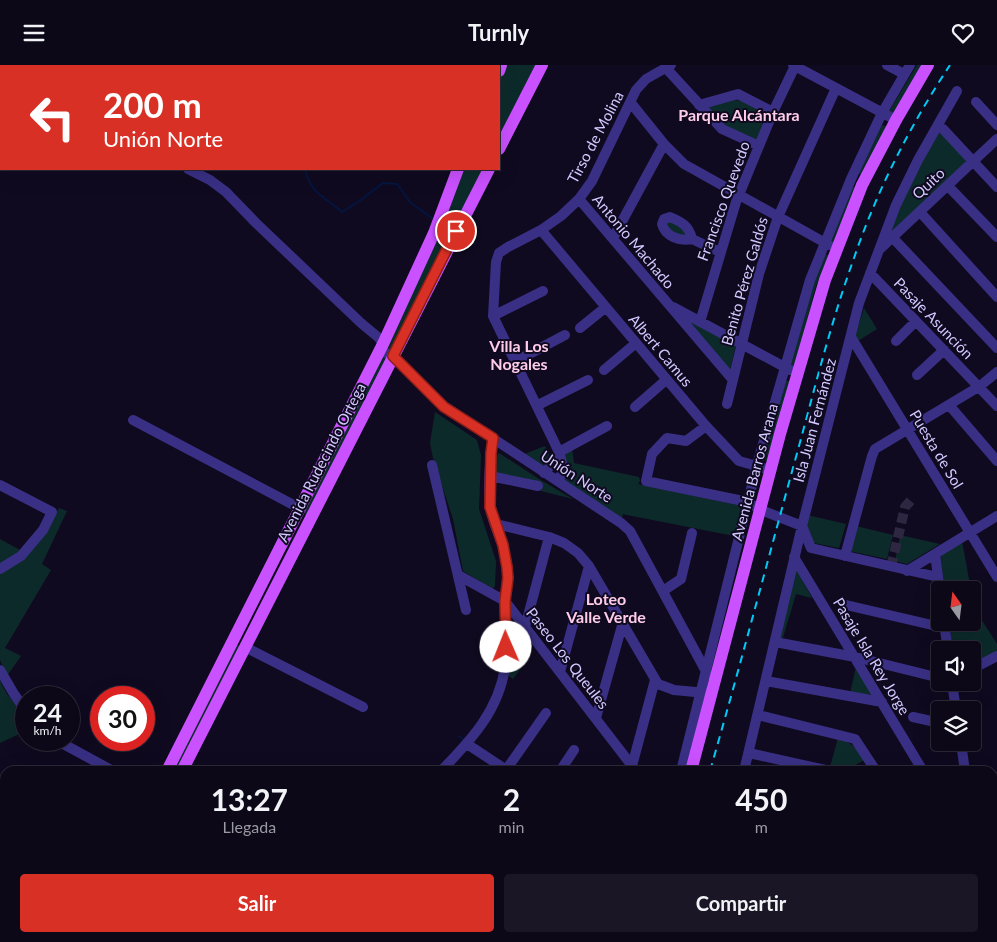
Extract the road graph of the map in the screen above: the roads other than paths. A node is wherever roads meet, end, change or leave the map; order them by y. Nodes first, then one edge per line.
1 (542, 65) edge
2 (794, 65) edge
3 (887, 65) edge
4 (910, 65) edge
5 (928, 65) edge
6 (668, 66) edge
7 (904, 74) junction
8 (836, 88) junction
9 (957, 91) dead end
10 (976, 102) dead end
11 (631, 103) junction
12 (699, 105) junction
13 (773, 111) junction
14 (882, 113) junction
15 (896, 120) junction
16 (997, 125) edge
17 (943, 129) dead end
18 (997, 139) edge
19 (664, 143) junction
20 (759, 146) junction
21 (500, 147) edge
22 (973, 162) junction
23 (190, 170) edge
24 (458, 170) edge
25 (488, 170) edge
26 (856, 182) junction
27 (948, 185) junction
28 (997, 187) edge
29 (739, 194) junction
30 (579, 199) junction
31 (920, 212) junction
32 (778, 217) junction
33 (541, 230) junction
34 (892, 237) junction
35 (997, 237) edge
36 (613, 238) junction
37 (692, 239) dead end
38 (824, 242) junction
39 (836, 249) junction
40 (879, 249) junction
41 (720, 252) junction
42 (870, 273) junction
43 (543, 291) dead end
44 (997, 297) edge
45 (668, 304) junction
46 (606, 307) junction
47 (493, 316) junction
48 (916, 321) junction
49 (700, 322) junction
50 (580, 328) dead end
51 (566, 335) dead end
52 (851, 337) junction
53 (896, 341) dead end
54 (636, 343) junction
55 (742, 344) junction
56 (381, 347) junction
57 (997, 348) edge
58 (944, 350) junction
59 (393, 356) junction
60 (516, 361) junction
61 (785, 367) junction
62 (604, 371) dead end
63 (997, 372) edge
64 (798, 375) junction
65 (917, 375) dead end
66 (588, 380) dead end
67 (666, 380) junction
68 (733, 380) junction
69 (980, 386) junction
70 (727, 404) dead end
71 (538, 405) junction
72 (949, 405) junction
73 (997, 406) edge
74 (636, 407) dead end
75 (133, 420) dead end
76 (607, 426) dead end
77 (706, 426) junction
78 (907, 429) junction
79 (493, 438) junction
80 (559, 452) junction
81 (997, 461) edge
82 (432, 465) dead end
83 (757, 465) junction
84 (771, 470) junction
85 (544, 473) junction
86 (490, 476) junction
87 (559, 482) junction
88 (0, 485) edge
89 (538, 486) dead end
90 (748, 502) junction
91 (301, 509) junction
92 (761, 510) junction
93 (997, 516) edge
94 (496, 524) junction
95 (802, 526) junction
96 (970, 532) junction
97 (692, 533) dead end
98 (302, 535) junction
99 (549, 537) junction
100 (935, 553) junction
101 (845, 556) junction
102 (794, 557) junction
103 (589, 566) junction
104 (0, 569) edge
105 (907, 571) junction
106 (458, 575) junction
107 (938, 577) junction
108 (997, 577) edge
109 (939, 581) edge
110 (663, 591) junction
111 (505, 601) junction
112 (846, 605) dead end
113 (466, 610) dead end
114 (243, 622) junction
115 (623, 622) junction
116 (931, 622) edge
117 (525, 627) junction
118 (775, 643) junction
119 (245, 647) junction
120 (712, 649) junction
121 (698, 656) junction
122 (997, 656) edge
123 (855, 657) junction
124 (981, 664) edge
125 (0, 670) edge
126 (560, 672) junction
127 (931, 676) edge
128 (655, 680) junction
129 (766, 681) junction
130 (708, 683) junction
131 (15, 695) edge
132 (882, 702) junction
133 (363, 707) dead end
134 (546, 713) dead end
135 (758, 715) junction
136 (913, 717) dead end
137 (596, 718) junction
138 (931, 721) edge
139 (467, 744) junction
140 (574, 750) dead end
141 (76, 751) edge
142 (962, 751) edge
143 (749, 753) junction
144 (104, 766) edge
145 (170, 766) edge
146 (185, 766) edge
147 (446, 766) edge
148 (500, 766) edge
149 (510, 766) edge
150 (563, 766) edge
151 (632, 766) edge
152 (635, 766) edge
153 (683, 766) edge
154 (691, 766) edge
155 (745, 766) edge
156 (808, 766) edge
157 (873, 766) edge
158 (920, 766) edge
159 (964, 766) edge

1 - 21 main road
2 - 8 street
2 - 13 street, Francisco Quevedo
3 - 7 street
4 - 7 street, Avenida Barros Arana
5 - 15 main road, Avenida Barros Arana
6 - 11 street, Tirso de Molina
6 - 12 street
7 - 14 street, Avenida Barros Arana
8 - 14 street
8 - 32 street, Benito Pérez Galdós
9 - 40 street, Isla Juan Fernández
10 - 16 street
11 - 19 street
11 - 30 street, Tirso de Molina
12 - 13 street
12 - 20 street
13 - 20 street, Francisco Quevedo
14 - 15 street
14 - 26 street, Avenida Barros Arana
15 - 26 main road, Avenida Barros Arana
17 - 22 street
18 - 22 street, Quito
19 - 29 street
19 - 36 street
20 - 29 street, Francisco Quevedo
22 - 27 street, Quito
22 - 28 street
23 - 56 street, Unión Norte
24 - 56 main road, Avenida Rudecindo Ortega
25 - 59 main road, Avenida Rudecindo Ortega
26 - 38 street, Avenida Barros Arana
26 - 39 main road, Avenida Barros Arana
27 - 31 street, Quito
27 - 35 street
29 - 32 street
29 - 41 street, Francisco Quevedo
30 - 33 street, Tirso de Molina
30 - 36 street, Antonio Machado
31 - 34 street, Quito
31 - 44 street
32 - 38 street
32 - 55 street, Benito Pérez Galdós
33 - 46 street, Albert Camus
33 - 47 street, Tirso de Molina
34 - 40 street, Quito
34 - 57 street
36 - 45 street, Antonio Machado
37 - 41 street
38 - 39 street
38 - 61 street, Avenida Barros Arana
39 - 64 main road, Avenida Barros Arana
40 - 42 street, Isla Juan Fernández
41 - 49 street, Francisco Quevedo
42 - 48 street, Pasaje Asunción
42 - 52 street, Isla Juan Fernández
43 - 47 street
45 - 49 street, Antonio Machado
45 - 68 street
46 - 50 street
46 - 54 street, Albert Camus
47 - 60 street
48 - 53 street
48 - 58 street, Pasaje Asunción
49 - 55 street, Antonio Machado
51 - 60 street
52 - 78 street, Puesta de Sol
52 - 95 street, Isla Juan Fernández
54 - 62 street
54 - 67 street, Albert Camus
55 - 61 street, Antonio Machado
55 - 68 street, Benito Pérez Galdós
56 - 59 street, Unión Norte
56 - 91 main road, Avenida Rudecindo Ortega
58 - 65 street
58 - 69 street, Pasaje Asunción
59 - 79 street, Unión Norte
59 - 98 main road, Avenida Rudecindo Ortega
60 - 71 street
61 - 64 street, Antonio Machado
61 - 83 street, Avenida Barros Arana
63 - 69 street
64 - 84 main road, Avenida Barros Arana
66 - 71 street
67 - 74 street
67 - 77 street, Albert Camus
68 - 70 street, Benito Pérez Galdós
69 - 72 street
69 - 73 street, Pasaje Asunción
71 - 80 street
72 - 78 street
72 - 81 street
75 - 91 street, Avenida Rudecindo Ortega
76 - 80 street
77 - 83 street, Albert Camus
77 - 90 street
78 - 96 street, Puesta de Sol
78 - 101 street
79 - 85 street, Unión Norte
79 - 86 street
80 - 85 street
80 - 87 street
82 - 106 street
83 - 84 street, Albert Camus
83 - 90 street, Avenida Barros Arana
84 - 92 main road, Avenida Barros Arana
85 - 87 street, Unión Norte
86 - 89 street
86 - 94 street
87 - 110 street, Unión Norte
88 - 104 street
90 - 92 street
90 - 120 street, Avenida Barros Arana
91 - 98 main road
91 - 114 main road, Avenida Rudecindo Ortega
92 - 95 street
92 - 130 main road, Avenida Barros Arana
93 - 96 street
94 - 99 street
94 - 111 street
95 - 101 street
95 - 102 street, Isla Juan Fernández
96 - 100 street
96 - 108 street, Puesta de Sol
97 - 110 street
98 - 119 main road, Avenida Rudecindo Ortega
99 - 103 street
99 - 117 street
100 - 105 street
100 - 107 street
101 - 105 street
102 - 118 street, Isla Juan Fernández
102 - 123 street, Pasaje Isla Rey Jorge
103 - 115 street
103 - 126 street
105 - 107 street
106 - 111 street, Paseo Los Queules
106 - 113 street
107 - 109 street
110 - 121 street, Unión Norte
111 - 117 street, Paseo Los Queules
111 - 139 street
112 - 116 street
114 - 119 main road
114 - 145 main road, Avenida Rudecindo Ortega
115 - 128 street
115 - 137 street
117 - 126 street, Paseo Los Queules
118 - 123 street
118 - 129 street, Isla Juan Fernández
119 - 133 street
119 - 146 main road, Avenida Rudecindo Ortega
120 - 121 street
120 - 130 street, Avenida Barros Arana
121 - 130 street, Unión Norte
122 - 124 street
123 - 127 street
123 - 132 street, Pasaje Isla Rey Jorge
125 - 131 street
126 - 137 street, Paseo Los Queules
128 - 130 street
128 - 152 street
129 - 132 street
129 - 135 street, Isla Juan Fernández
130 - 153 street, Avenida Barros Arana
130 - 154 main road, Avenida Barros Arana
132 - 158 street, Pasaje Isla Rey Jorge
134 - 149 street
135 - 143 street, Isla Juan Fernández
135 - 157 street
136 - 138 street
137 - 151 street, Paseo Los Queules
139 - 147 street
139 - 148 street
140 - 150 street
141 - 144 street
142 - 159 street
143 - 155 street, Isla Juan Fernández
143 - 156 street

